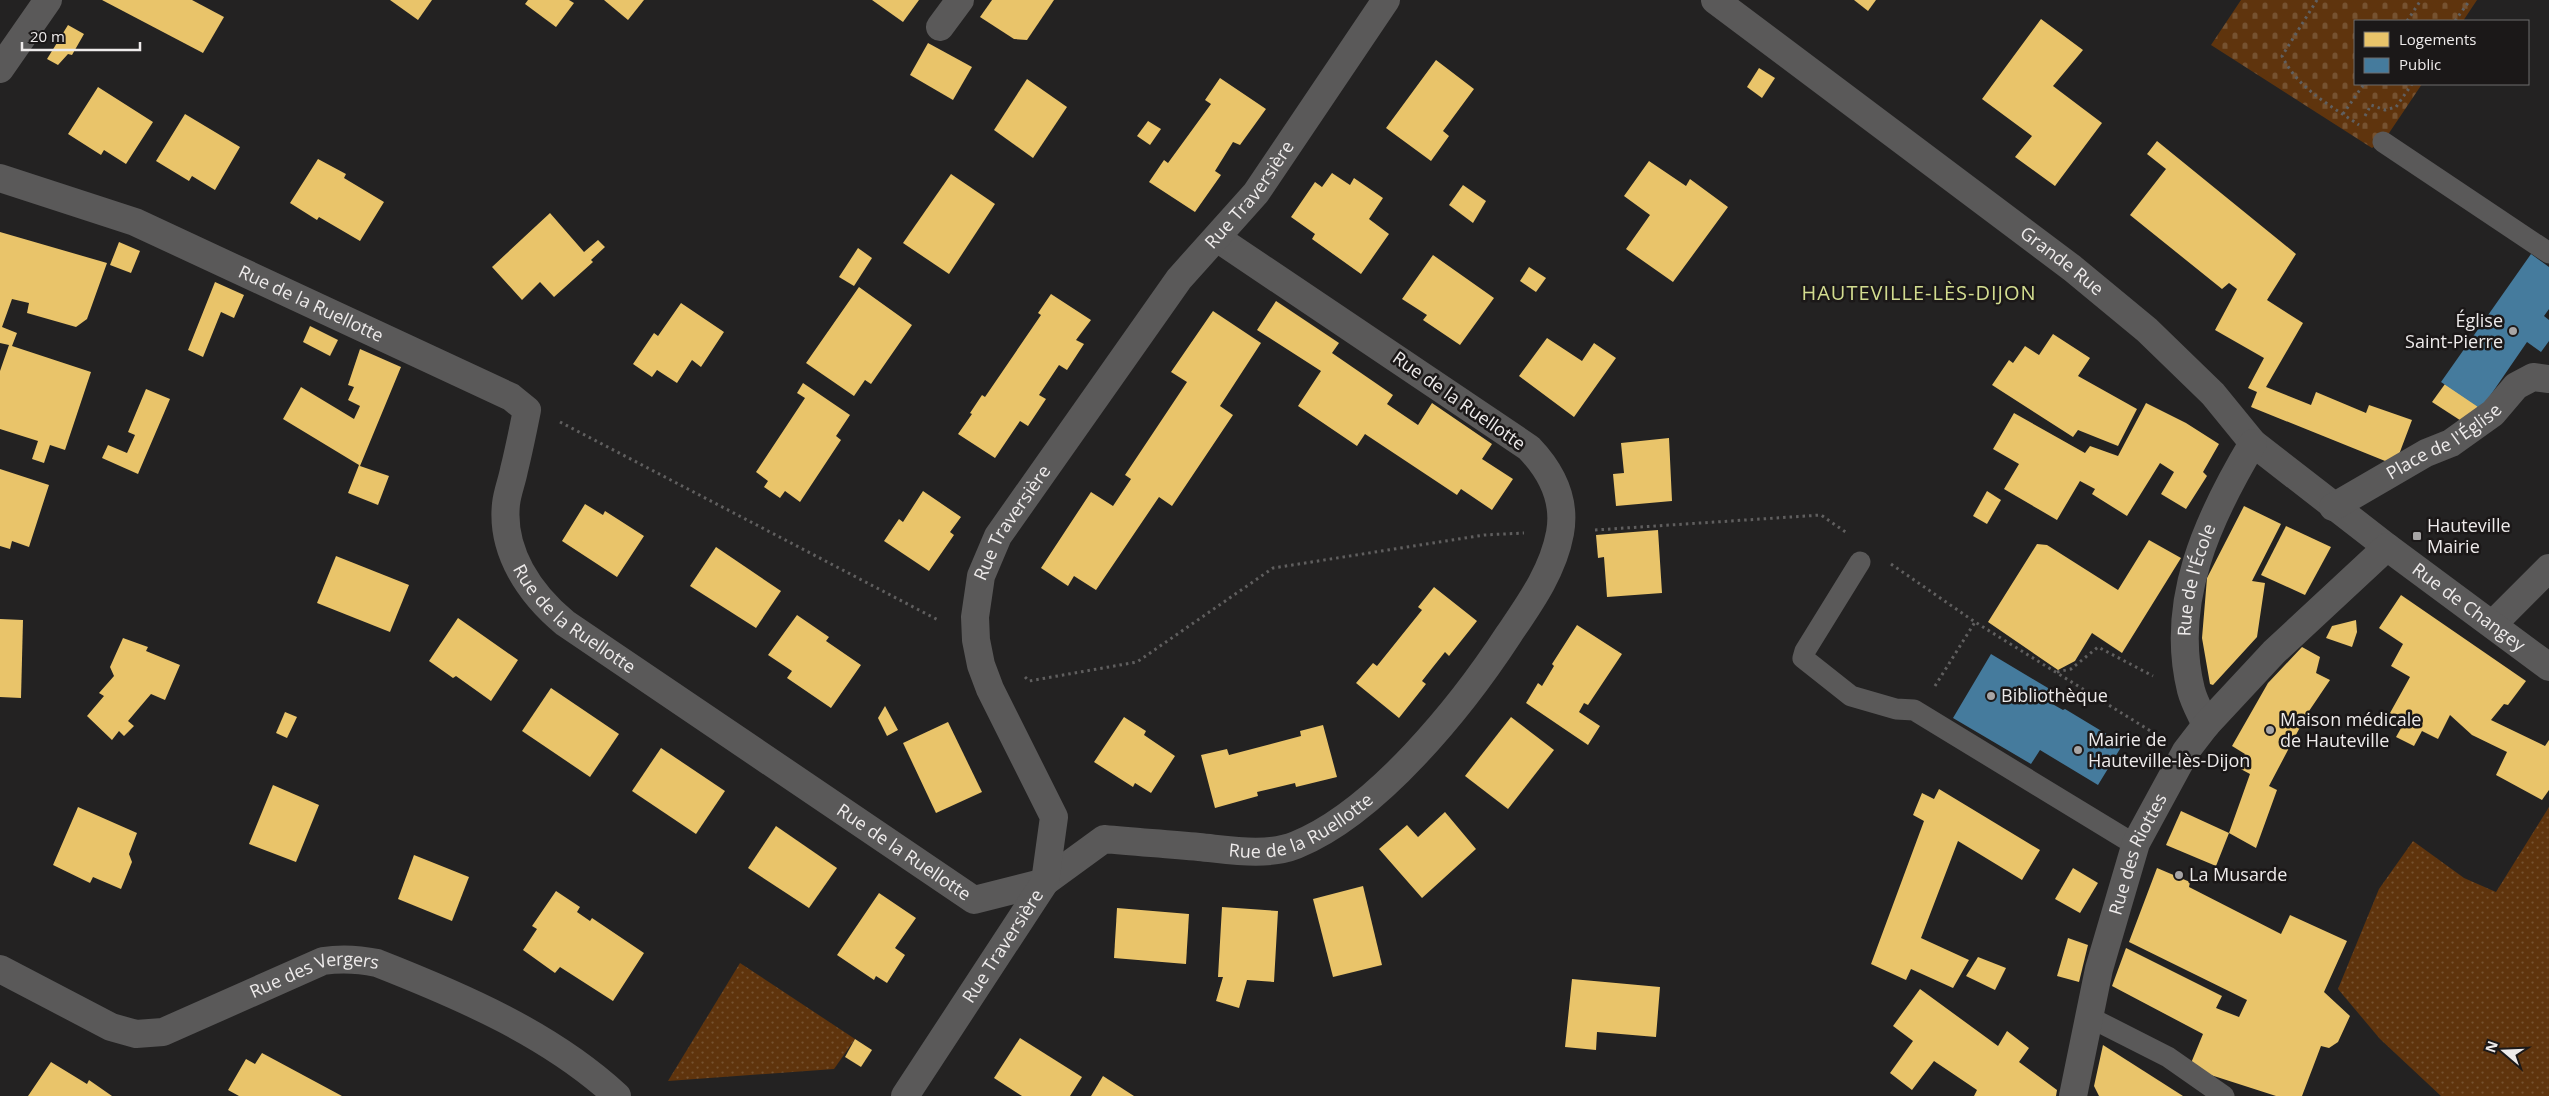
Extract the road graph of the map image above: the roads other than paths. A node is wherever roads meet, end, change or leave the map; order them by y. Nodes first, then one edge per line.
1 (48, 0) edge
2 (960, 0) edge
3 (1386, 0) edge
4 (1715, 0) edge
5 (940, 27) dead end
6 (0, 69) edge
7 (2383, 142) road end
8 (0, 178) edge
9 (1217, 238) junction
10 (2549, 252) edge
11 (2549, 379) edge
12 (2252, 443) junction
13 (2333, 507) junction
14 (2387, 547) junction
15 (1860, 562) dead end
16 (2549, 568) edge
17 (2493, 624) junction
18 (2549, 667) edge
19 (2206, 725) junction
20 (2136, 843) junction
21 (1046, 882) junction
22 (0, 969) edge
23 (2089, 1017) junction
24 (618, 1096) edge
25 (905, 1096) edge
26 (2073, 1096) edge
27 (2224, 1096) edge

1 - 6 street
2 - 5 street
3 - 9 street, Rue Traversière
4 - 12 street, Grande Rue
7 - 10 lane
8 - 21 street, Rue de la Ruellotte
9 - 21 street, Rue Traversière
9 - 21 street, Rue de la Ruellotte
11 - 13 street, Place de l'Église
12 - 13 street, Grande Rue
12 - 19 street, Rue de l'École
13 - 14 street, Grande Rue
14 - 17 street, Rue de Changey
14 - 19 street, Rue des Riottes
15 - 20 lane
16 - 17 street
17 - 18 street, Rue de Changey
19 - 20 street, Rue des Riottes
20 - 23 street, Rue des Riottes
21 - 25 street, Rue Traversière
22 - 24 street, Rue des Vergers
23 - 26 street, Rue des Riottes
23 - 27 lane

